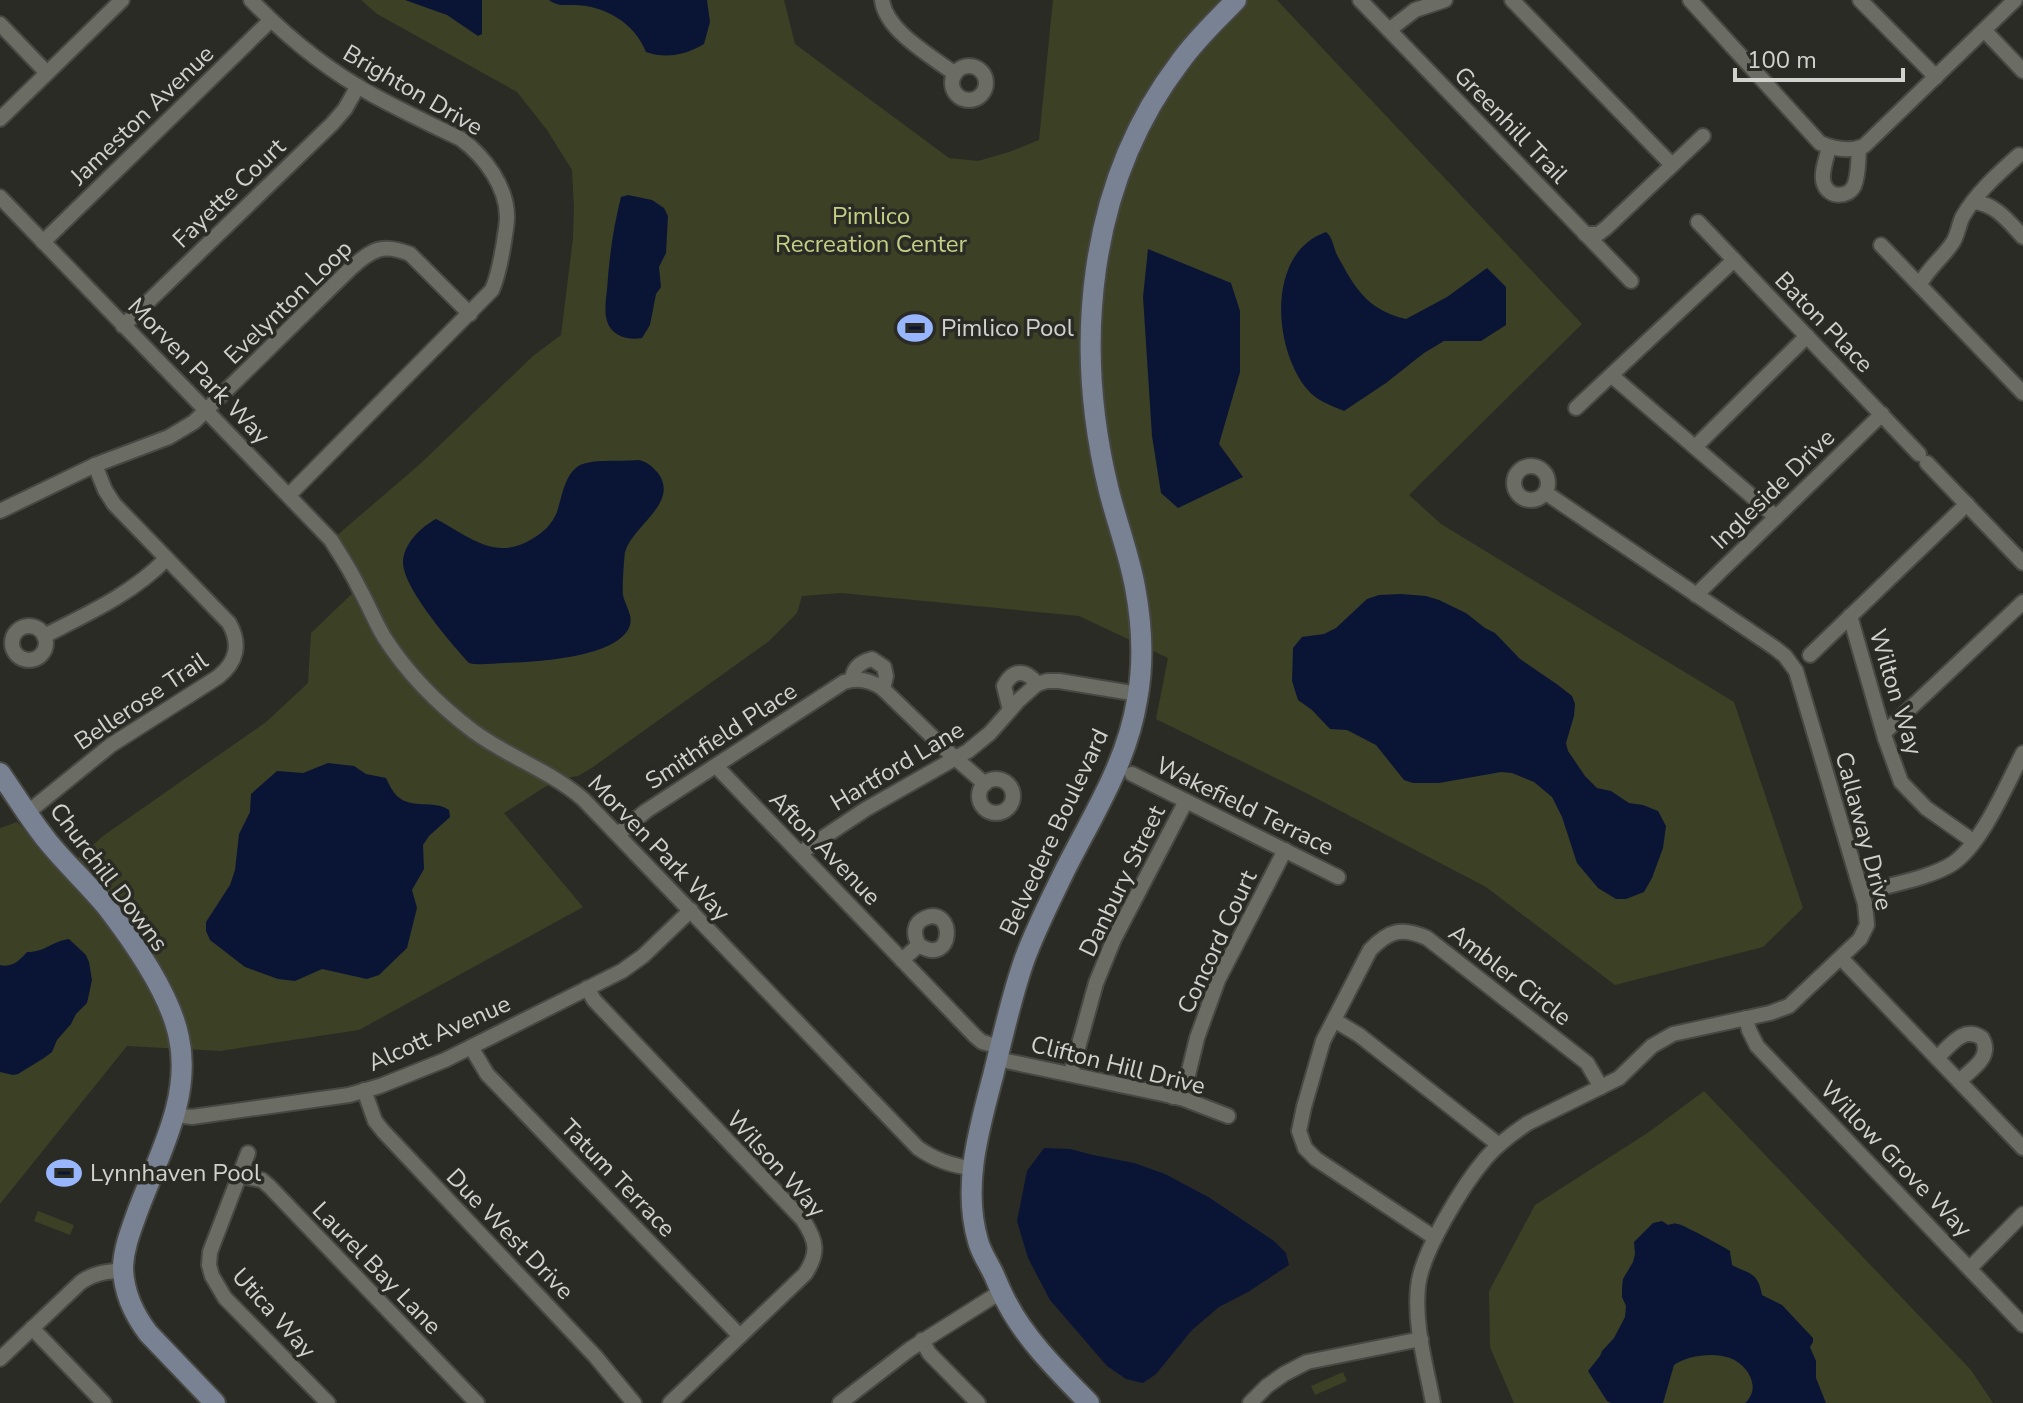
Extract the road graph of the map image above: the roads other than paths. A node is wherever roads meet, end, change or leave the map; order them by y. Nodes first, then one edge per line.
1 (122, 0) edge
2 (251, 0) edge
3 (882, 0) edge
4 (1236, 0) edge
5 (1360, 0) edge
6 (1445, 0) edge
7 (1512, 0) edge
8 (1690, 0) edge
9 (1860, 0) edge
10 (2015, 0) edge
11 (271, 20) junction
12 (0, 24) edge
13 (1389, 30) junction
14 (1984, 30) junction
15 (2023, 71) edge
16 (47, 73) junction
17 (955, 74) dead end
18 (1936, 77) junction
19 (358, 86) junction
20 (0, 119) edge
21 (1703, 136) dead end
22 (1829, 147) junction
23 (1859, 148) junction
24 (2019, 155) dead end
25 (1672, 165) junction
26 (0, 197) edge
27 (1974, 202) junction
28 (1698, 222) dead end
29 (1585, 234) junction
30 (2023, 237) edge
31 (43, 242) junction
32 (1881, 245) dead end
33 (1734, 260) junction
34 (1631, 281) dead end
35 (1920, 284) junction
36 (470, 314) junction
37 (123, 326) junction
38 (1807, 336) junction
39 (1612, 376) junction
40 (2023, 393) edge
41 (1576, 408) dead end
42 (207, 411) junction
43 (1882, 414) junction
44 (1695, 447) junction
45 (95, 465) junction
46 (1546, 493) dead end
47 (289, 495) junction
48 (1967, 504) junction
49 (0, 511) edge
50 (1776, 517) junction
51 (166, 559) junction
52 (2023, 563) edge
53 (1696, 595) junction
54 (2023, 602) edge
55 (1850, 616) junction
56 (44, 636) dead end
57 (1810, 655) dead end
58 (852, 680) junction
59 (1037, 684) junction
60 (883, 689) junction
61 (1138, 694) junction
62 (1010, 710) junction
63 (1884, 733) junction
64 (2023, 753) edge
65 (955, 759) junction
66 (716, 766) junction
67 (0, 773) edge
68 (1132, 774) dead end
69 (985, 784) dead end
70 (1186, 801) junction
71 (27, 813) junction
72 (618, 834) junction
73 (1973, 841) junction
74 (1285, 850) junction
75 (800, 853) junction
76 (1338, 877) dead end
77 (1862, 893) junction
78 (691, 910) junction
79 (919, 945) dead end
80 (1841, 958) junction
81 (902, 960) junction
82 (587, 988) junction
83 (1746, 1018) junction
84 (1334, 1020) junction
85 (471, 1047) junction
86 (998, 1053) junction
87 (1937, 1058) junction
88 (1071, 1073) junction
89 (1959, 1081) junction
90 (1601, 1087) junction
91 (364, 1090) junction
92 (1173, 1097) junction
93 (174, 1115) junction
94 (1228, 1116) dead end
95 (1499, 1145) junction
96 (2023, 1148) edge
97 (248, 1153) dead end
98 (972, 1168) junction
99 (239, 1176) junction
100 (2023, 1214) edge
101 (1435, 1238) junction
102 (1970, 1268) junction
103 (124, 1270) junction
104 (1002, 1291) junction
105 (2023, 1325) edge
106 (32, 1328) junction
107 (740, 1336) junction
108 (1421, 1339) junction
109 (922, 1340) junction
110 (0, 1359) edge
111 (471, 1401) edge
112 (104, 1403) edge
113 (215, 1403) edge
114 (328, 1403) edge
115 (634, 1403) edge
116 (670, 1403) edge
117 (840, 1403) edge
118 (978, 1403) edge
119 (1089, 1403) edge
120 (1250, 1403) edge
121 (1433, 1403) edge

1 - 16 street
2 - 11 street, Brighton Drive
3 - 17 street
4 - 61 street, Belvedere Boulevard
5 - 13 street, Greenhill Trail
6 - 13 street
7 - 25 street
8 - 22 street
9 - 18 street
10 - 14 street
11 - 19 street, Brighton Drive
11 - 31 street, Jameston Avenue
12 - 16 street
13 - 29 street, Greenhill Trail
14 - 15 street
14 - 18 street
16 - 20 street
18 - 23 street
19 - 36 street, Brighton Drive
19 - 37 street, Fayette Court
21 - 25 street
22 - 23 street
22 - 23 street
24 - 27 street
25 - 29 street
26 - 31 street, Morven Park Way
27 - 30 street
27 - 35 street
28 - 33 street, Baton Place
29 - 34 street, Greenhill Trail
31 - 37 street, Morven Park Way
32 - 35 street
33 - 38 street, Baton Place
33 - 39 street
35 - 40 street
36 - 42 street, Evelynton Loop
36 - 47 street, Brighton Drive
37 - 42 street, Morven Park Way
38 - 43 street, Baton Place
38 - 44 street
39 - 41 street
39 - 44 street
42 - 45 street, Evelynton Loop
42 - 47 street, Morven Park Way
43 - 48 street, Baton Place
43 - 50 street, Ingleside Drive
44 - 50 street
45 - 49 street, Evelynton Loop
45 - 51 street, Bellerose Trail
46 - 53 street, Callaway Drive
47 - 72 street, Morven Park Way
48 - 52 street, Baton Place
48 - 55 street
50 - 53 street, Ingleside Drive
51 - 56 street
51 - 71 street, Bellerose Trail
53 - 77 street, Callaway Drive
54 - 63 street
55 - 57 street
55 - 63 street, Wilton Way
58 - 60 street, Smithfield Place
58 - 60 street, Smithfield Place
58 - 66 street, Smithfield Place
59 - 61 street
59 - 62 street, Hartford Lane
59 - 62 street
60 - 65 street, Smithfield Place
61 - 86 street, Belvedere Boulevard
62 - 65 street, Hartford Lane
63 - 73 street, Wilton Way
64 - 73 street
65 - 69 street, Smithfield Place
65 - 75 street, Hartford Lane
66 - 72 street, Smithfield Place
66 - 75 street, Afton Avenue
67 - 71 street, Churchill Downs
68 - 70 street, Wakefield Terrace
70 - 74 street, Wakefield Terrace
70 - 88 street, Danbury Street
71 - 93 street, Churchill Downs
72 - 78 street, Morven Park Way
73 - 77 street
74 - 76 street, Wakefield Terrace
74 - 92 street, Concord Court
75 - 81 street, Afton Avenue
77 - 80 street, Callaway Drive
78 - 82 street, Alcott Avenue
78 - 98 street, Morven Park Way
79 - 81 street
80 - 83 street, Callaway Drive
80 - 87 street
81 - 86 street, Afton Avenue
82 - 85 street, Alcott Avenue
82 - 107 street, Wilson Way
83 - 90 street, Callaway Drive
83 - 102 street, Willow Grove Way
84 - 90 street, Ambler Circle
84 - 95 street
84 - 101 street, Ambler Circle
85 - 91 street, Alcott Avenue
85 - 107 street, Tatum Terrace
86 - 88 street, Clifton Hill Drive
86 - 98 street, Belvedere Boulevard
87 - 89 street
87 - 89 street
88 - 92 street, Clifton Hill Drive
89 - 96 street
90 - 95 street, Callaway Drive
91 - 93 street, Alcott Avenue
91 - 115 street, Due West Drive
92 - 94 street, Clifton Hill Drive
93 - 103 street, Churchill Downs
95 - 101 street, Callaway Drive
97 - 99 street, Utica Way
98 - 104 street, Belvedere Boulevard
99 - 111 street, Laurel Bay Lane
99 - 114 street, Utica Way
100 - 102 street
101 - 108 street, Callaway Drive
102 - 105 street, Willow Grove Way
103 - 106 street
103 - 113 street, Churchill Downs
104 - 109 street
104 - 119 street, Belvedere Boulevard
106 - 110 street
106 - 112 street
107 - 116 street, Wilson Way
108 - 120 street
108 - 121 street, Callaway Drive
109 - 117 street
109 - 118 street

